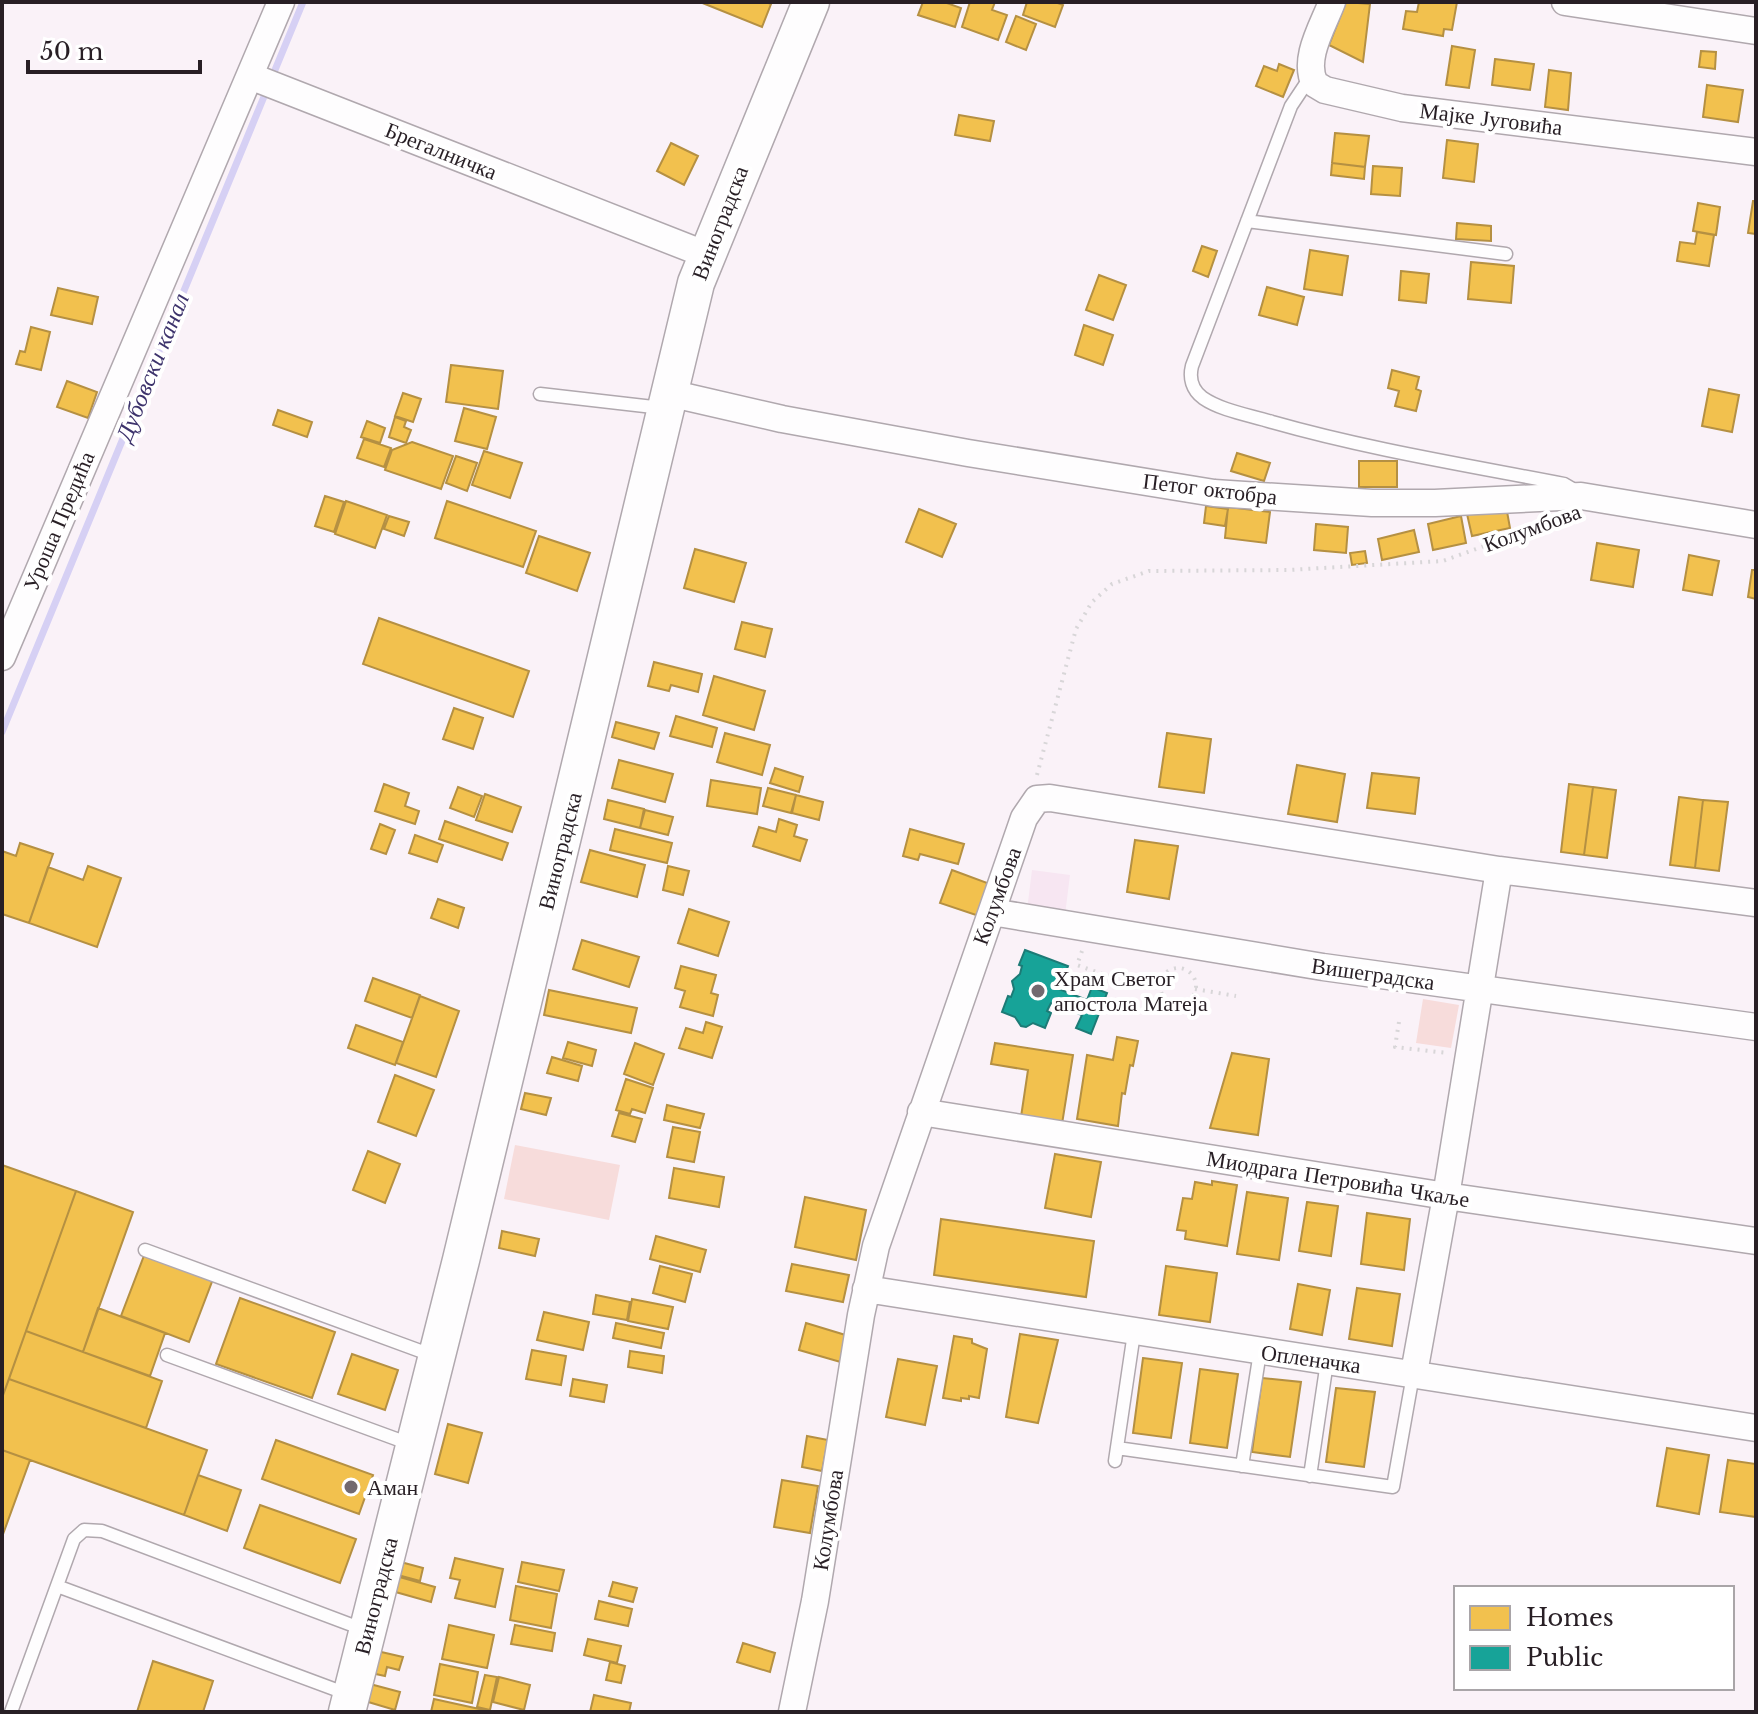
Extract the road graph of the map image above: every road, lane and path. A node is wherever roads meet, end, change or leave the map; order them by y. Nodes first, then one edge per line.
1 (281, 2) edge
2 (811, 2) edge
3 (1332, 2) edge
4 (1565, 2) edge
5 (1756, 31) edge
6 (1311, 76) junction
7 (254, 78) junction
8 (1756, 152) edge
9 (1247, 221) junction
10 (1506, 254) dead end
11 (707, 255) junction
12 (540, 394) dead end
13 (667, 401) junction
14 (1581, 496) junction
15 (1557, 520) dead end
16 (1756, 525) edge
17 (2, 657) edge
18 (1037, 799) junction
19 (1499, 870) junction
20 (1756, 903) edge
21 (992, 912) junction
22 (1090, 930) junction
23 (1160, 984) junction
24 (1195, 989) junction
25 (1481, 990) junction
26 (1236, 996) dead end
27 (1399, 1022) dead end
28 (1756, 1027) edge
29 (1470, 1056) junction
30 (921, 1112) junction
31 (1446, 1196) junction
32 (1756, 1241) edge
33 (145, 1250) dead end
34 (866, 1289) junction
35 (1134, 1333) junction
36 (1260, 1352) junction
37 (167, 1355) dead end
38 (437, 1358) junction
39 (1327, 1362) junction
40 (1414, 1373) junction
41 (1756, 1428) edge
42 (413, 1445) junction
43 (1242, 1466) junction
44 (1310, 1476) junction
45 (57, 1586) junction
46 (367, 1631) junction
47 (349, 1704) edge
48 (11, 1712) edge
49 (792, 1712) edge

1 - 7 street
2 - 11 street, Виноградска
3 - 6 street
4 - 5 street
6 - 8 street, Мајке Југовића
6 - 9 lane
7 - 11 street, Брегалничка
7 - 17 street, Уроша Предића
9 - 10 lane
9 - 14 lane
11 - 13 street, Виноградска
12 - 13 lane
13 - 14 street, Петог октобра
13 - 38 street, Виноградска
14 - 16 street, Петог октобра
15 - 18 path, Колумбова
18 - 19 street
18 - 21 street, Колумбова
19 - 20 street
19 - 25 street
21 - 22 street, Вишеградска
21 - 30 street, Колумбова
22 - 23 path
22 - 25 street, Вишеградска
23 - 24 path
23 - 24 path
24 - 26 path
25 - 28 street, Вишеградска
25 - 29 street
27 - 29 path
29 - 31 street
30 - 31 street, Миодрага Петровића Чкаље
30 - 34 street, Колумбова
31 - 32 street, Миодрага Петровића Чкаље
31 - 40 street
33 - 38 lane
34 - 35 street, Опленачка
34 - 49 street, Колумбова
35 - 36 street, Опленачка
35 - 43 lane
36 - 39 street, Опленачка
36 - 43 lane
37 - 42 lane
38 - 42 street, Виноградска
39 - 40 street, Опленачка
39 - 44 lane
40 - 41 street, Опленачка
40 - 44 lane
42 - 46 street, Виноградска
43 - 44 lane
45 - 46 lane
45 - 47 lane
45 - 48 lane
46 - 47 street, Виноградска

